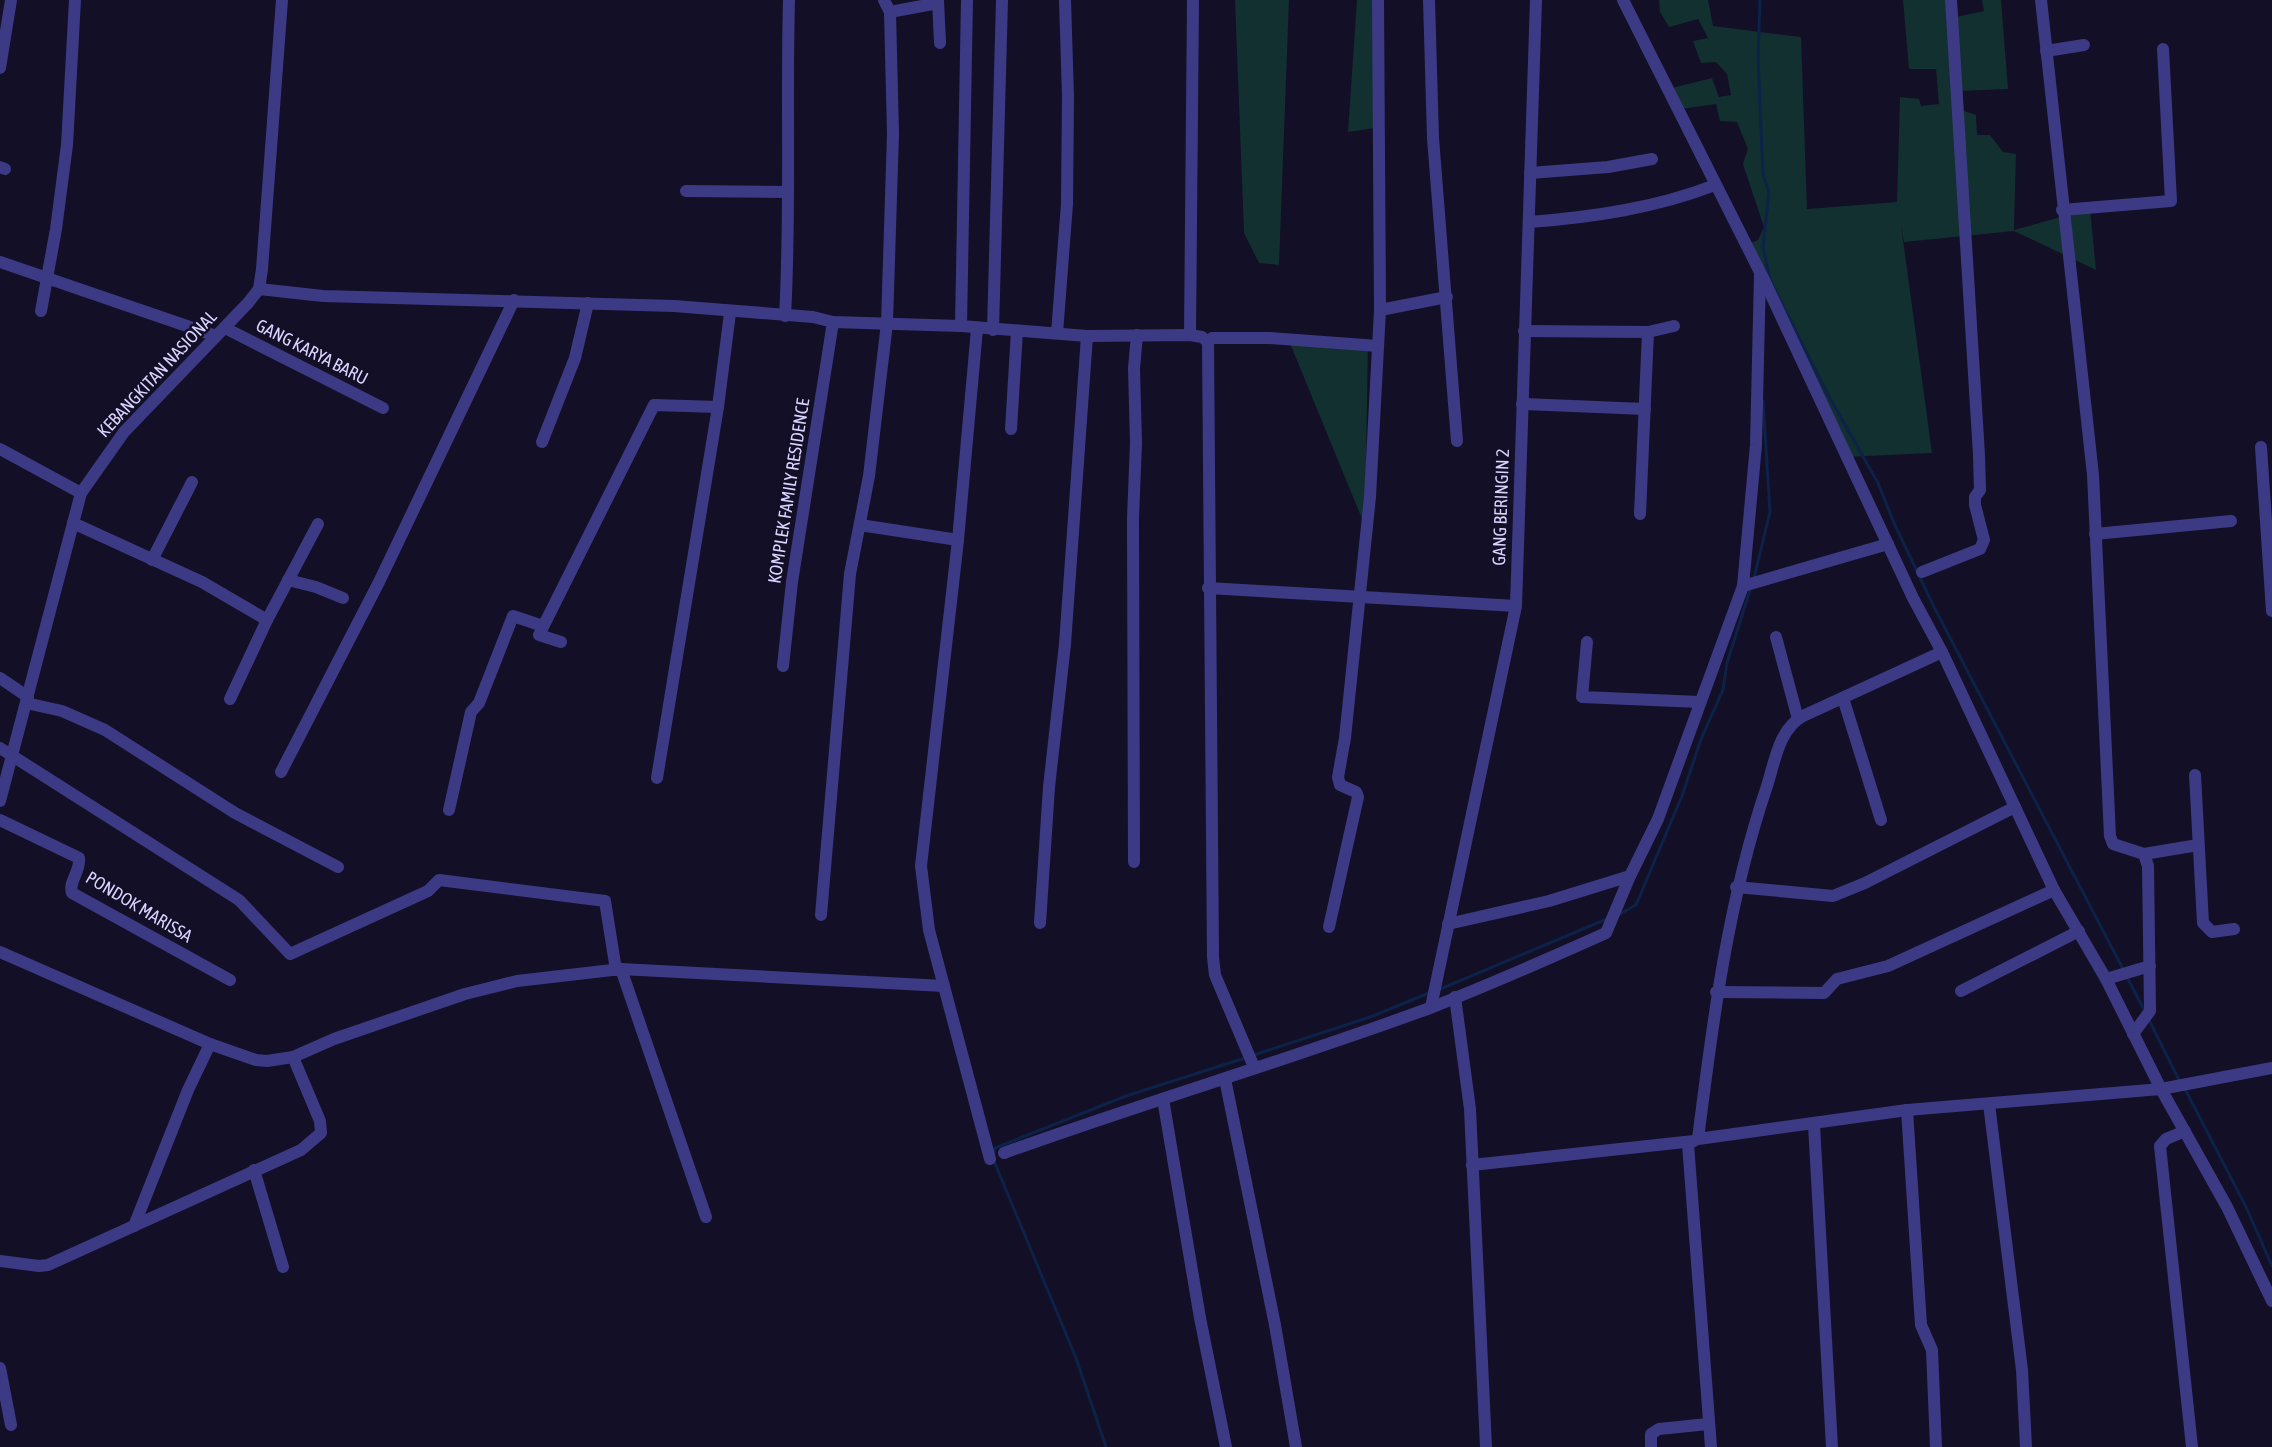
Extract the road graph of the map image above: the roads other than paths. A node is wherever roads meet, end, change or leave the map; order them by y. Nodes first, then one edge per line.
1 (11, 0) edge
2 (75, 0) edge
3 (282, 0) edge
4 (789, 0) edge
5 (884, 0) edge
6 (967, 0) edge
7 (1002, 0) edge
8 (1065, 0) edge
9 (1192, 0) edge
10 (1378, 0) edge
11 (1429, 0) edge
12 (1536, 0) edge
13 (1623, 0) edge
14 (1951, 0) edge
15 (2041, 0) edge
16 (938, 2) edge
17 (890, 12) junction
18 (4, 15) edge
19 (940, 43) dead end
20 (2084, 45) dead end
21 (2163, 49) dead end
22 (2046, 51) junction
23 (0, 68) edge
24 (1652, 159) dead end
25 (1530, 173) junction
26 (1715, 185) junction
27 (686, 191) dead end
28 (788, 192) junction
29 (2062, 210) junction
30 (1530, 222) junction
31 (0, 262) edge
32 (1762, 277) junction
33 (48, 279) junction
34 (259, 289) junction
35 (1447, 297) junction
36 (514, 300) junction
37 (588, 303) junction
38 (1380, 310) junction
39 (41, 311) dead end
40 (730, 313) junction
41 (785, 316) junction
42 (833, 322) junction
43 (887, 323) junction
44 (961, 326) junction
45 (1674, 326) dead end
46 (977, 329) junction
47 (993, 330) junction
48 (1017, 331) junction
49 (1524, 331) junction
50 (220, 332) junction
51 (1648, 332) junction
52 (1057, 333) junction
53 (1190, 335) junction
54 (1088, 336) junction
55 (1137, 336) junction
56 (1208, 342) junction
57 (1378, 346) junction
58 (1522, 404) junction
59 (383, 408) dead end
60 (718, 408) junction
61 (1645, 409) junction
62 (1011, 429) dead end
63 (1457, 441) dead end
64 (542, 442) dead end
65 (2261, 447) dead end
66 (0, 449) edge
67 (192, 482) dead end
68 (81, 494) junction
69 (1640, 514) dead end
70 (2231, 521) dead end
71 (73, 523) junction
72 (318, 524) dead end
73 (860, 525) junction
74 (2095, 534) junction
75 (958, 540) junction
76 (1888, 544) junction
77 (152, 560) junction
78 (1922, 572) dead end
79 (288, 580) junction
80 (1745, 585) junction
81 (1208, 588) junction
82 (1360, 596) junction
83 (343, 598) dead end
84 (1516, 606) junction
85 (2272, 611) edge
86 (267, 620) junction
87 (543, 626) junction
88 (1776, 637) dead end
89 (561, 642) dead end
90 (1587, 642) dead end
91 (1942, 652) junction
92 (783, 666) dead end
93 (0, 678) edge
94 (1843, 698) junction
95 (230, 699) dead end
96 (27, 700) junction
97 (1700, 702) junction
98 (1798, 719) junction
99 (0, 748) edge
100 (12, 756) junction
101 (281, 772) dead end
102 (2195, 775) dead end
103 (657, 778) dead end
104 (0, 801) edge
105 (2015, 807) junction
106 (449, 810) dead end
107 (0, 820) edge
108 (1881, 820) dead end
109 (2198, 845) junction
110 (2144, 854) junction
111 (1134, 862) dead end
112 (338, 867) dead end
113 (1630, 876) junction
114 (1736, 887) junction
115 (2054, 890) junction
116 (821, 915) dead end
117 (1040, 923) dead end
118 (1448, 924) junction
119 (1329, 927) dead end
120 (2234, 929) dead end
121 (2079, 931) junction
122 (0, 952) edge
123 (2150, 966) junction
124 (619, 969) junction
125 (2106, 979) junction
126 (230, 980) dead end
127 (944, 986) junction
128 (1961, 991) dead end
129 (1716, 992) junction
130 (1455, 997) junction
131 (1432, 1002) junction
132 (2133, 1034) junction
133 (210, 1044) junction
134 (293, 1057) junction
135 (1253, 1065) junction
136 (2272, 1068) edge
137 (1224, 1079) junction
138 (2161, 1089) junction
139 (1163, 1099) junction
140 (1989, 1104) junction
141 (1907, 1110) junction
142 (1814, 1125) junction
143 (2185, 1131) junction
144 (1693, 1141) junction
145 (1004, 1153) dead end
146 (990, 1159) dead end
147 (1472, 1165) junction
148 (254, 1170) junction
149 (706, 1217) dead end
150 (134, 1226) junction
151 (0, 1261) edge
152 (283, 1267) dead end
153 (2272, 1301) edge
154 (0, 1368) edge
155 (1708, 1424) junction
156 (11, 1425) dead end
157 (1226, 1447) edge
158 (1296, 1447) edge
159 (1485, 1447) edge
160 (1652, 1447) edge
161 (1711, 1447) edge
162 (1832, 1447) edge
163 (1936, 1447) edge
164 (2026, 1447) edge
165 (2192, 1447) edge

1 - 18 street
2 - 33 street
3 - 34 street
4 - 28 street
5 - 17 street
6 - 44 street
7 - 47 street
8 - 52 street
9 - 53 street
10 - 38 street
11 - 35 street
12 - 25 street, GANG BERINGIN 2
13 - 26 street
14 - 78 street
15 - 22 street
16 - 17 street
16 - 19 street
17 - 43 street
18 - 23 street
20 - 22 street
21 - 29 street
22 - 29 street
24 - 25 street
25 - 30 street, GANG BERINGIN 2
26 - 30 street
26 - 32 street
27 - 28 street
28 - 41 street
29 - 74 street
30 - 49 street, GANG BERINGIN 2
31 - 33 street, GANG KARYA BARU
32 - 76 street
32 - 80 street
33 - 39 street
33 - 50 street, GANG KARYA BARU
34 - 36 street
34 - 50 street, KEBANGKITAN NASIONAL
35 - 38 street
35 - 63 street
36 - 37 street
36 - 101 street
37 - 40 street
37 - 64 street
38 - 57 street
40 - 41 street
40 - 60 street
41 - 42 street
42 - 43 street
42 - 92 street, KOMPLEK FAMILY RESIDENCE
43 - 44 street
43 - 73 street
44 - 46 street
45 - 51 street
46 - 47 street
46 - 75 street
47 - 48 street
48 - 52 street
48 - 62 street
49 - 51 street
49 - 58 street, GANG BERINGIN 2
50 - 59 street, GANG KARYA BARU
50 - 68 street, KEBANGKITAN NASIONAL
51 - 61 street
52 - 54 street
53 - 55 street
53 - 56 street
54 - 55 street
54 - 117 street
55 - 111 street
56 - 57 street
56 - 81 street
57 - 82 street
58 - 61 street
58 - 84 street, GANG BERINGIN 2
60 - 87 street
60 - 103 street
61 - 69 street
65 - 85 street
66 - 68 street
67 - 77 street
68 - 71 street, KEBANGKITAN NASIONAL
70 - 74 street
71 - 77 street
71 - 96 street, KEBANGKITAN NASIONAL
72 - 79 street
73 - 75 street
73 - 116 street
74 - 110 street
75 - 127 street
76 - 80 street
76 - 91 street
77 - 86 street
79 - 83 street
79 - 86 street
80 - 97 street
81 - 82 street
81 - 135 street
82 - 84 street
82 - 119 street
84 - 118 street, GANG BERINGIN 2
86 - 95 street
87 - 89 street
87 - 106 street
88 - 98 street
90 - 97 street
91 - 94 street
91 - 105 street
93 - 96 street
94 - 98 street
94 - 108 street
96 - 100 street, KEBANGKITAN NASIONAL
96 - 112 street
97 - 113 street
98 - 114 street
99 - 100 street
100 - 104 street, KEBANGKITAN NASIONAL
100 - 124 street
102 - 109 street
105 - 114 street
105 - 115 street
107 - 126 street, PONDOK MARISSA
109 - 110 street
109 - 120 street
110 - 123 street
113 - 118 street
113 - 130 street
114 - 129 street
115 - 121 street
115 - 129 street
118 - 131 street, GANG BERINGIN 2
121 - 125 street
121 - 128 street
122 - 133 street
123 - 125 street
123 - 132 street
124 - 127 street
124 - 134 street
124 - 149 street
125 - 132 street
127 - 146 street
129 - 144 street
130 - 131 street
130 - 147 street
131 - 135 street
132 - 138 street
133 - 134 street
133 - 150 street
134 - 148 street
135 - 137 street
136 - 138 street
137 - 139 street
137 - 158 street
138 - 140 street
138 - 143 street
139 - 145 street
139 - 157 street
140 - 141 street
140 - 164 street
141 - 142 street
141 - 163 street
142 - 144 street
142 - 162 street
143 - 153 street
143 - 165 street
144 - 147 street
144 - 155 street
147 - 159 street
148 - 150 street
148 - 152 street
150 - 151 street
154 - 156 street
155 - 160 street
155 - 161 street

